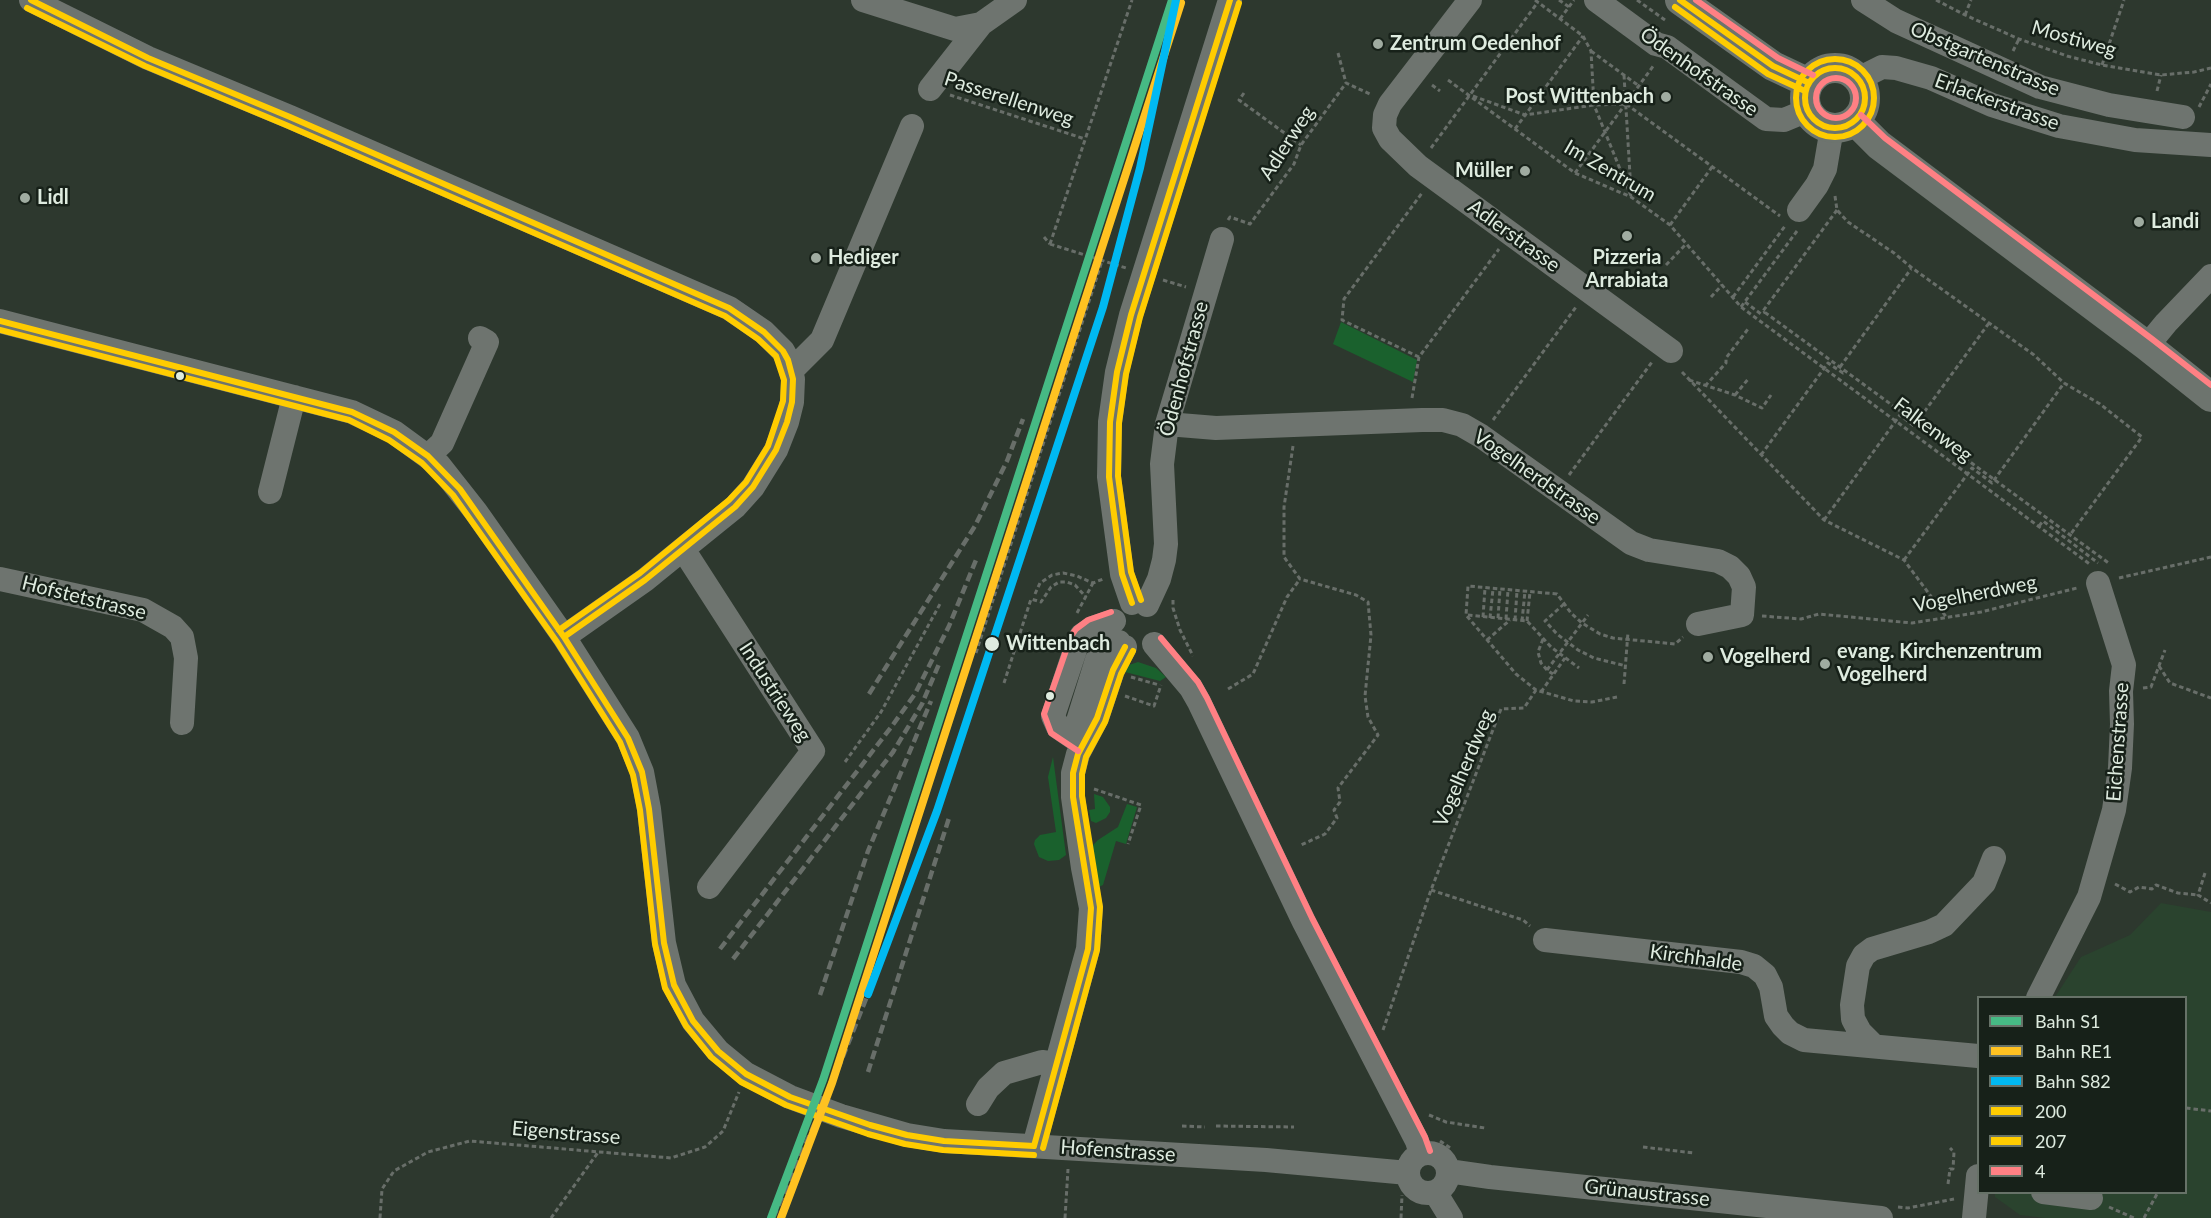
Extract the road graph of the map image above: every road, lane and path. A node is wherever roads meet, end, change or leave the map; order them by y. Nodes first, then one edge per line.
1 (31, 0) edge
2 (862, 0) edge
3 (1015, 0) edge
4 (1132, 0) edge
5 (1230, 0) edge
6 (1470, 0) edge
7 (1559, 0) edge
8 (1574, 0) edge
9 (1596, 0) edge
10 (1680, 0) edge
11 (1863, 0) edge
12 (1936, 0) edge
13 (1971, 0) edge
14 (2124, 0) edge
15 (1536, 1) edge
16 (1569, 7) junction
17 (1965, 15) junction
18 (1560, 19) junction
19 (981, 24) junction
20 (1583, 36) junction
21 (2019, 39) junction
22 (1667, 47) junction
23 (1591, 51) junction
24 (1338, 53) dead end
25 (2013, 53) dead end
26 (1980, 60) junction
27 (2102, 65) junction
28 (2211, 68) edge
29 (1624, 75) junction
30 (2161, 75) junction
31 (1858, 79) junction
32 (1448, 80) dead end
33 (1346, 83) junction
34 (1639, 86) junction
35 (930, 89) joint
36 (2157, 91) dead end
37 (1244, 93) dead end
38 (1965, 94) junction
39 (1470, 96) junction
40 (1809, 97) junction
41 (1390, 104) junction
42 (1626, 104) junction
43 (1594, 105) junction
44 (1525, 115) junction
45 (2183, 117) dead end
46 (1844, 125) junction
47 (912, 126) dead end
48 (1515, 129) junction
49 (1605, 132) junction
50 (1085, 139) junction
51 (1301, 145) junction
52 (2211, 145) edge
53 (1712, 167) junction
54 (1575, 173) junction
55 (1423, 176) junction
56 (1833, 190) dead end
57 (1631, 197) junction
58 (1837, 210) junction
59 (1798, 220) joint
60 (1670, 225) junction
61 (1044, 237) dead end
62 (1222, 239) joint
63 (1504, 241) dead end
64 (1686, 244) junction
65 (1102, 261) dead end
66 (1666, 265) dead end
67 (1912, 268) junction
68 (2211, 276) edge
69 (1722, 285) junction
70 (1711, 297) dead end
71 (1733, 297) junction
72 (1582, 299) dead end
73 (1745, 302) junction
74 (1741, 307) junction
75 (1765, 312) junction
76 (0, 321) edge
77 (1989, 323) junction
78 (1748, 329) dead end
79 (480, 338) dead end
80 (2147, 346) junction
81 (1419, 357) junction
82 (1670, 359) junction
83 (790, 365) junction
84 (1840, 367) junction
85 (1846, 371) junction
86 (1749, 378) dead end
87 (1688, 379) junction
88 (2064, 383) junction
89 (1705, 386) junction
90 (1736, 394) junction
91 (1771, 395) dead end
92 (294, 397) junction
93 (2211, 397) edge
94 (1407, 421) junction
95 (1896, 421) junction
96 (1917, 423) junction
97 (1167, 424) junction
98 (1296, 425) junction
99 (1481, 436) junction
100 (1761, 455) junction
101 (428, 456) junction
102 (1967, 474) junction
103 (1994, 479) junction
104 (1558, 491) junction
105 (270, 492) dead end
106 (1824, 520) junction
107 (2039, 526) junction
108 (2063, 533) junction
109 (2070, 535) junction
110 (683, 549) junction
111 (2211, 557) edge
112 (1904, 560) junction
113 (2105, 576) junction
114 (1106, 578) dead end
115 (0, 579) edge
116 (1300, 579) junction
117 (1485, 588) junction
118 (1493, 588) junction
119 (1500, 589) junction
120 (1508, 590) junction
121 (1517, 591) junction
122 (1525, 591) junction
123 (1530, 592) junction
124 (1035, 594) dead end
125 (1086, 597) dead end
126 (940, 604) dead end
127 (1139, 604) junction
128 (1564, 604) junction
129 (1466, 615) junction
130 (1588, 615) dead end
131 (1742, 615) junction
132 (1483, 617) junction
133 (1490, 618) junction
134 (1498, 618) junction
135 (1947, 618) junction
136 (1510, 620) junction
137 (1522, 621) junction
138 (1527, 621) junction
139 (1582, 623) junction
140 (1698, 624) joint
141 (1628, 632) dead end
142 (1027, 633) dead end
143 (1119, 637) junction
144 (564, 638) junction
145 (1543, 639) junction
146 (1487, 640) junction
147 (1627, 640) junction
148 (1568, 643) junction
149 (1060, 644) dead end
150 (1154, 644) junction
151 (2165, 650) dead end
152 (976, 653) dead end
153 (1560, 653) junction
154 (1565, 658) junction
155 (1626, 666) junction
156 (2159, 666) junction
157 (1579, 668) dead end
158 (1547, 670) junction
159 (1554, 674) junction
160 (1123, 675) dead end
161 (1004, 683) dead end
162 (1624, 684) dead end
163 (1167, 685) dead end
164 (1161, 686) junction
165 (1228, 688) dead end
166 (2140, 688) dead end
167 (1539, 691) junction
168 (1117, 693) dead end
169 (1617, 697) dead end
170 (2211, 698) edge
171 (182, 723) dead end
172 (1078, 740) junction
173 (845, 762) dead end
174 (1090, 788) dead end
175 (1128, 844) dead end
176 (1301, 845) dead end
177 (1994, 858) dead end
178 (2205, 873) dead end
179 (2108, 880) dead end
180 (709, 886) dead end
181 (1431, 890) junction
182 (2198, 895) junction
183 (2211, 903) edge
184 (1545, 940) joint
185 (2039, 996) edge
186 (1387, 1018) dead end
187 (1874, 1046) junction
188 (1977, 1056) edge
189 (1056, 1064) junction
190 (746, 1074) junction
191 (978, 1104) dead end
192 (2187, 1108) edge
193 (2211, 1111) edge
194 (1424, 1113) dead end
195 (1182, 1126) dead end
196 (1216, 1126) dead end
197 (1205, 1127) dead end
198 (1294, 1127) dead end
199 (1485, 1128) dead end
200 (1034, 1146) junction
201 (1643, 1147) dead end
202 (1950, 1148) dead end
203 (599, 1151) junction
204 (1694, 1153) dead end
205 (1069, 1158) dead end
206 (1448, 1171) junction
207 (1411, 1174) junction
208 (1948, 1184) dead end
209 (1977, 1191) edge
210 (1435, 1192) junction
211 (2059, 1194) edge
212 (2158, 1194) edge
213 (2091, 1198) joint
214 (380, 1218) edge
215 (551, 1218) edge
216 (1065, 1218) edge
217 (1401, 1218) edge
218 (1450, 1218) edge
219 (1881, 1218) edge
220 (1974, 1218) edge
221 (2134, 1218) edge
222 (2144, 1218) edge

1 - 83 street
2 - 19 street
3 - 19 street
4 - 50 path, Passerellenweg
5 - 127 street
6 - 41 street
7 - 16 path
8 - 16 path
9 - 22 street, Ödenhofstrasse
10 - 40 main road
11 - 26 street, Obstgartenstrasse
12 - 17 path, Mostiweg
13 - 17 path
14 - 27 path
15 - 18 path
15 - 39 path
16 - 18 path
17 - 21 path, Mostiweg
18 - 20 path
19 - 35 street
20 - 23 path
20 - 44 path
21 - 25 path
21 - 27 path, Mostiweg
22 - 34 path
22 - 40 street, Ödenhofstrasse
23 - 29 path
23 - 43 path
24 - 33 path
26 - 38 street
26 - 45 street, Obstgartenstrasse
27 - 30 path, Mostiweg
28 - 30 path, Mostiweg
29 - 34 path
29 - 42 path
30 - 36 path
31 - 38 street, Erlackerstrasse
31 - 40 main road
31 - 46 main road
32 - 39 path, Im Zentrum
33 - 41 path
33 - 51 path, Adlerweg
34 - 42 path
35 - 50 path, Passerellenweg
37 - 51 path
38 - 52 street, Erlackerstrasse
39 - 44 path
39 - 48 path, Im Zentrum
39 - 55 path
40 - 46 main road
41 - 55 street, Adlerstrasse
42 - 43 path
42 - 49 path
42 - 53 path
42 - 57 path
43 - 44 path
43 - 49 path
44 - 48 path
46 - 59 street
46 - 80 main road
47 - 83 street
48 - 54 path, Im Zentrum
49 - 54 path
49 - 57 path
50 - 61 path, Passerellenweg
51 - 62 path, Adlerweg
53 - 60 path
53 - 71 path
54 - 57 path, Im Zentrum
55 - 81 path
55 - 82 street, Adlerstrasse
56 - 58 path
57 - 60 path, Im Zentrum
58 - 67 path
58 - 75 path
59 - 73 path
60 - 64 path, Im Zentrum
62 - 97 street, Ödenhofstrasse
63 - 81 path
64 - 66 path
64 - 69 path, Im Zentrum
65 - 152 path
67 - 77 path
67 - 84 path
68 - 80 street
69 - 70 path
69 - 71 path, Im Zentrum
71 - 74 path, Im Zentrum
72 - 99 path
73 - 74 path
73 - 75 path
74 - 95 path, Falkenweg
75 - 84 path
76 - 92 street, Hofenstrasse
77 - 88 path
77 - 96 path
78 - 89 path
79 - 101 street
80 - 93 main road
81 - 94 path
82 - 87 path
82 - 104 path
83 - 110 street
84 - 85 path
85 - 96 path
85 - 100 path
86 - 90 path
87 - 89 path
87 - 100 path
88 - 103 path
88 - 109 path
89 - 90 path
90 - 91 path
92 - 101 street, Hofenstrasse
92 - 105 street
94 - 98 street, Vogelherdstrasse
94 - 99 street, Vogelherdstrasse
95 - 96 path
95 - 102 path, Falkenweg
95 - 106 path
96 - 103 path
97 - 98 street, Vogelherdstrasse
97 - 127 street, Ödenhofstrasse
98 - 116 path
99 - 104 street, Vogelherdstrasse
100 - 106 path
101 - 144 street, Hofenstrasse
102 - 103 path
102 - 107 path, Falkenweg
102 - 112 path
103 - 108 path
104 - 131 street, Vogelherdstrasse
106 - 112 path
107 - 108 path
107 - 113 path, Falkenweg
108 - 109 path
108 - 113 path
109 - 113 path
110 - 144 street
110 - 180 street, Industrieweg
111 - 113 path, Vogelherdweg
112 - 135 path
113 - 135 path, Vogelherdweg
113 - 185 street, Eichenstrasse
114 - 124 path
115 - 171 street, Hofstetstrasse
116 - 165 path
116 - 176 path
117 - 118 path
117 - 129 path
117 - 132 path
118 - 119 path
118 - 133 path
119 - 120 path
119 - 134 path
120 - 121 path
120 - 136 path
121 - 122 path
121 - 136 path
122 - 123 path
122 - 137 path
123 - 128 path
123 - 138 path
125 - 161 path
126 - 173 path
127 - 143 street
127 - 150 street
128 - 139 path
128 - 148 path
129 - 132 path
129 - 146 path
130 - 139 path
131 - 135 path, Vogelherdweg
131 - 140 street
132 - 133 path
133 - 134 path
134 - 136 path
136 - 137 path
136 - 146 path
137 - 138 path
138 - 145 path
139 - 147 path
139 - 148 path
140 - 147 path
141 - 147 path
142 - 149 path
143 - 150 street
143 - 172 street
143 - 172 street
144 - 190 street, Hofenstrasse
145 - 153 path
145 - 158 path
146 - 167 path
147 - 155 path
148 - 153 path
148 - 155 path
150 - 207 street
151 - 156 path
153 - 154 path
153 - 158 path
154 - 157 path
154 - 159 path, Vogelherdweg
155 - 162 path
156 - 166 path
156 - 170 path
158 - 159 path
159 - 167 path, Vogelherdweg
160 - 164 path
163 - 164 path
164 - 168 path
167 - 169 path
167 - 181 path, Vogelherdweg
172 - 189 street
174 - 175 path
177 - 187 street
178 - 182 path
179 - 182 path
181 - 184 path
181 - 186 path, Vogelherdweg
182 - 183 path
184 - 187 street, Kirchhalde
187 - 188 street, Kirchhalde
189 - 191 street
189 - 200 street
190 - 200 street, Hofenstrasse
190 - 203 path, Eigenstrasse
192 - 193 path
194 - 199 path
195 - 197 path
196 - 198 path
200 - 207 street, Hofenstrasse
201 - 204 path
202 - 208 path
203 - 214 path, Eigenstrasse
203 - 215 path
205 - 216 path
206 - 207 street
206 - 210 street
206 - 219 street, Grünaustrasse
207 - 210 street
207 - 217 path
209 - 220 street
210 - 218 street
211 - 213 street
212 - 222 path
213 - 221 path

